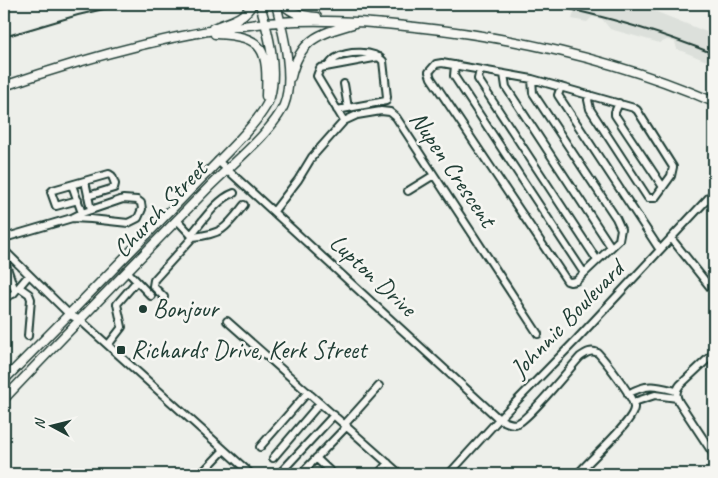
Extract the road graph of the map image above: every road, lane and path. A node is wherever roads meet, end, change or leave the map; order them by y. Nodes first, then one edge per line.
1 (252, 4) edge
2 (260, 4) edge
3 (276, 4) edge
4 (283, 4) edge
5 (281, 22) junction
6 (357, 22) junction
7 (265, 24) junction
8 (199, 33) junction
9 (455, 65) junction
10 (480, 70) junction
11 (504, 74) junction
12 (532, 79) junction
13 (344, 84) dead end
14 (4, 86) edge
15 (561, 87) junction
16 (288, 88) junction
17 (590, 95) junction
18 (714, 102) edge
19 (619, 103) junction
20 (266, 106) junction
21 (348, 108) junction
22 (337, 110) junction
23 (344, 122) junction
24 (218, 161) junction
25 (227, 169) junction
26 (434, 175) junction
27 (85, 181) junction
28 (72, 185) junction
29 (663, 187) junction
30 (408, 191) dead end
31 (714, 192) edge
32 (234, 193) dead end
33 (88, 196) junction
34 (78, 200) junction
35 (244, 205) dead end
36 (91, 210) junction
37 (274, 210) junction
38 (82, 213) junction
39 (72, 218) junction
40 (177, 220) junction
41 (192, 236) junction
42 (4, 238) edge
43 (671, 238) junction
44 (611, 247) junction
45 (4, 250) edge
46 (660, 250) junction
47 (597, 260) junction
48 (6, 265) dead end
49 (127, 271) junction
50 (584, 273) junction
51 (30, 275) junction
52 (136, 282) junction
53 (17, 289) junction
54 (714, 292) edge
55 (151, 296) dead end
56 (164, 296) dead end
57 (4, 298) edge
58 (70, 315) junction
59 (80, 320) junction
60 (227, 321) dead end
61 (538, 334) dead end
62 (28, 336) dead end
63 (108, 345) junction
64 (714, 354) edge
65 (4, 380) edge
66 (379, 386) dead end
67 (676, 391) junction
68 (308, 392) junction
69 (628, 394) junction
70 (4, 398) edge
71 (677, 398) junction
72 (634, 402) junction
73 (320, 403) junction
74 (334, 414) junction
75 (499, 419) junction
76 (346, 425) junction
77 (260, 447) dead end
78 (224, 450) junction
79 (714, 455) edge
80 (273, 458) dead end
81 (316, 458) junction
82 (388, 463) junction
83 (282, 471) dead end
84 (201, 474) edge
85 (251, 474) edge
86 (301, 474) edge
87 (333, 474) edge
88 (378, 474) edge
89 (400, 474) edge
90 (449, 474) edge
91 (578, 474) edge

1 - 8 main road
2 - 7 main road, Church Street
3 - 5 main road, Church Street
4 - 6 main road
5 - 6 main road
5 - 7 main road
5 - 16 main road, Church Street
6 - 16 main road
6 - 18 main road
7 - 8 main road
7 - 20 main road, Church Street
8 - 14 main road
8 - 20 main road
9 - 10 street
9 - 50 street
9 - 50 street
10 - 11 street
10 - 47 street
11 - 12 street
11 - 44 street
12 - 15 street
12 - 44 street
13 - 21 street
15 - 17 street
15 - 46 street
16 - 25 main road, Church Street
17 - 19 street
17 - 29 street
19 - 29 street
19 - 29 street
20 - 24 main road, Church Street
21 - 22 street
21 - 22 street
22 - 23 street
23 - 26 street, Nupen Crescent
23 - 37 street, Nupen Crescent
24 - 25 street, Lupton Drive
24 - 58 main road, Church Street
25 - 37 street, Lupton Drive
25 - 40 main road, Church Street
26 - 30 street
26 - 61 street, Nupen Crescent
27 - 28 street
27 - 33 street
27 - 33 street
28 - 34 street
28 - 34 street
31 - 43 street, Johnnic Boulevard
32 - 41 street
33 - 36 street
34 - 38 street
35 - 41 street
36 - 38 street
36 - 39 street
37 - 75 street, Lupton Drive
38 - 39 street
39 - 42 street
40 - 41 street
40 - 49 main road, Church Street
41 - 56 street
43 - 46 street, Johnnic Boulevard
43 - 54 street
44 - 47 street
45 - 51 street
46 - 75 street, Johnnic Boulevard
47 - 50 street
48 - 53 street
49 - 52 street
49 - 59 main road, Church Street
51 - 53 street
51 - 58 street
52 - 55 street
52 - 63 street
53 - 57 street
53 - 62 street
58 - 59 street
58 - 65 main road, Church Street
59 - 63 street
59 - 70 main road, Church Street
60 - 68 street
63 - 78 street
64 - 67 street
66 - 76 street
67 - 69 street
67 - 71 street
68 - 73 street
68 - 77 street
69 - 72 street
69 - 75 street
71 - 72 street
71 - 79 street
72 - 91 street
73 - 74 street
73 - 80 street
74 - 76 street
74 - 83 street
75 - 90 street, Johnnic Boulevard
76 - 81 street
76 - 82 street
78 - 84 street
78 - 85 street
81 - 86 street
81 - 87 street
82 - 88 street
82 - 89 street

